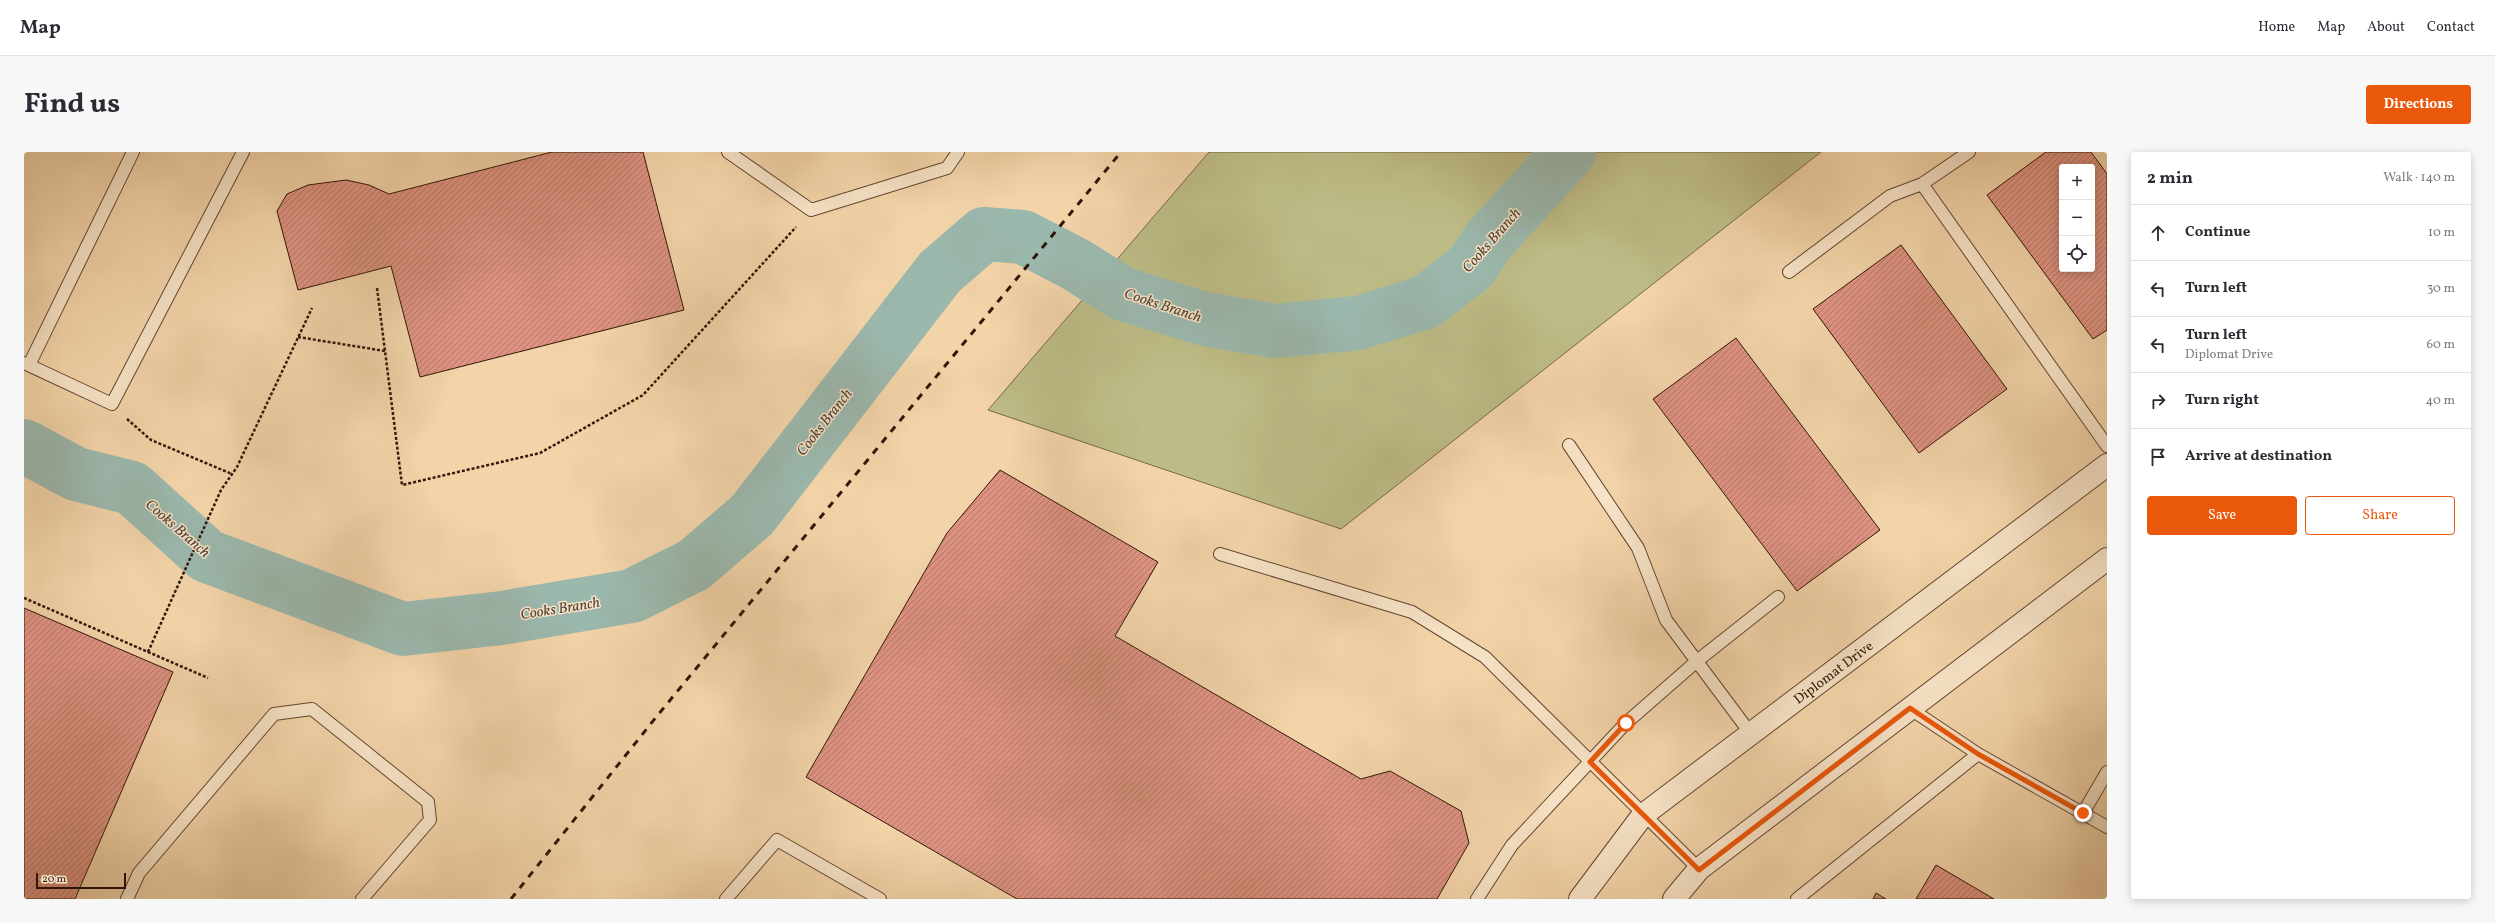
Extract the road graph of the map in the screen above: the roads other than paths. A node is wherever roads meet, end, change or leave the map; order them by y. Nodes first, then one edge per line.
1 (133, 152) edge
2 (243, 152) edge
3 (728, 152) edge
4 (958, 152) edge
5 (1969, 152) edge
6 (1922, 184) junction
7 (1789, 272) dead end
8 (26, 364) edge
9 (1569, 446) dead end
10 (2107, 446) edge
11 (2107, 465) edge
12 (1220, 554) dead end
13 (2107, 558) edge
14 (1778, 597) dead end
15 (1697, 660) junction
16 (1910, 708) junction
17 (1751, 734) junction
18 (1978, 754) junction
19 (1590, 762) junction
20 (2107, 772) edge
21 (2083, 813) junction
22 (1643, 815) junction
23 (2107, 827) edge
24 (1699, 870) junction
25 (127, 899) edge
26 (362, 899) edge
27 (726, 899) edge
28 (880, 899) edge
29 (1477, 899) edge
30 (1580, 899) edge
31 (1674, 899) edge
32 (1797, 899) edge

1 - 8 lane
2 - 8 lane
3 - 4 lane
5 - 6 lane
6 - 7 lane
6 - 10 lane
9 - 15 lane
11 - 17 street, Diplomat Drive
12 - 19 lane
13 - 16 street
14 - 15 lane
15 - 17 lane
15 - 19 lane
16 - 18 lane
16 - 24 street
17 - 22 street, Diplomat Drive
18 - 21 lane
18 - 32 lane
19 - 22 lane
19 - 29 lane
20 - 21 lane
21 - 23 lane
22 - 24 lane
22 - 30 street, Diplomat Drive
24 - 31 street
25 - 26 lane
27 - 28 lane

